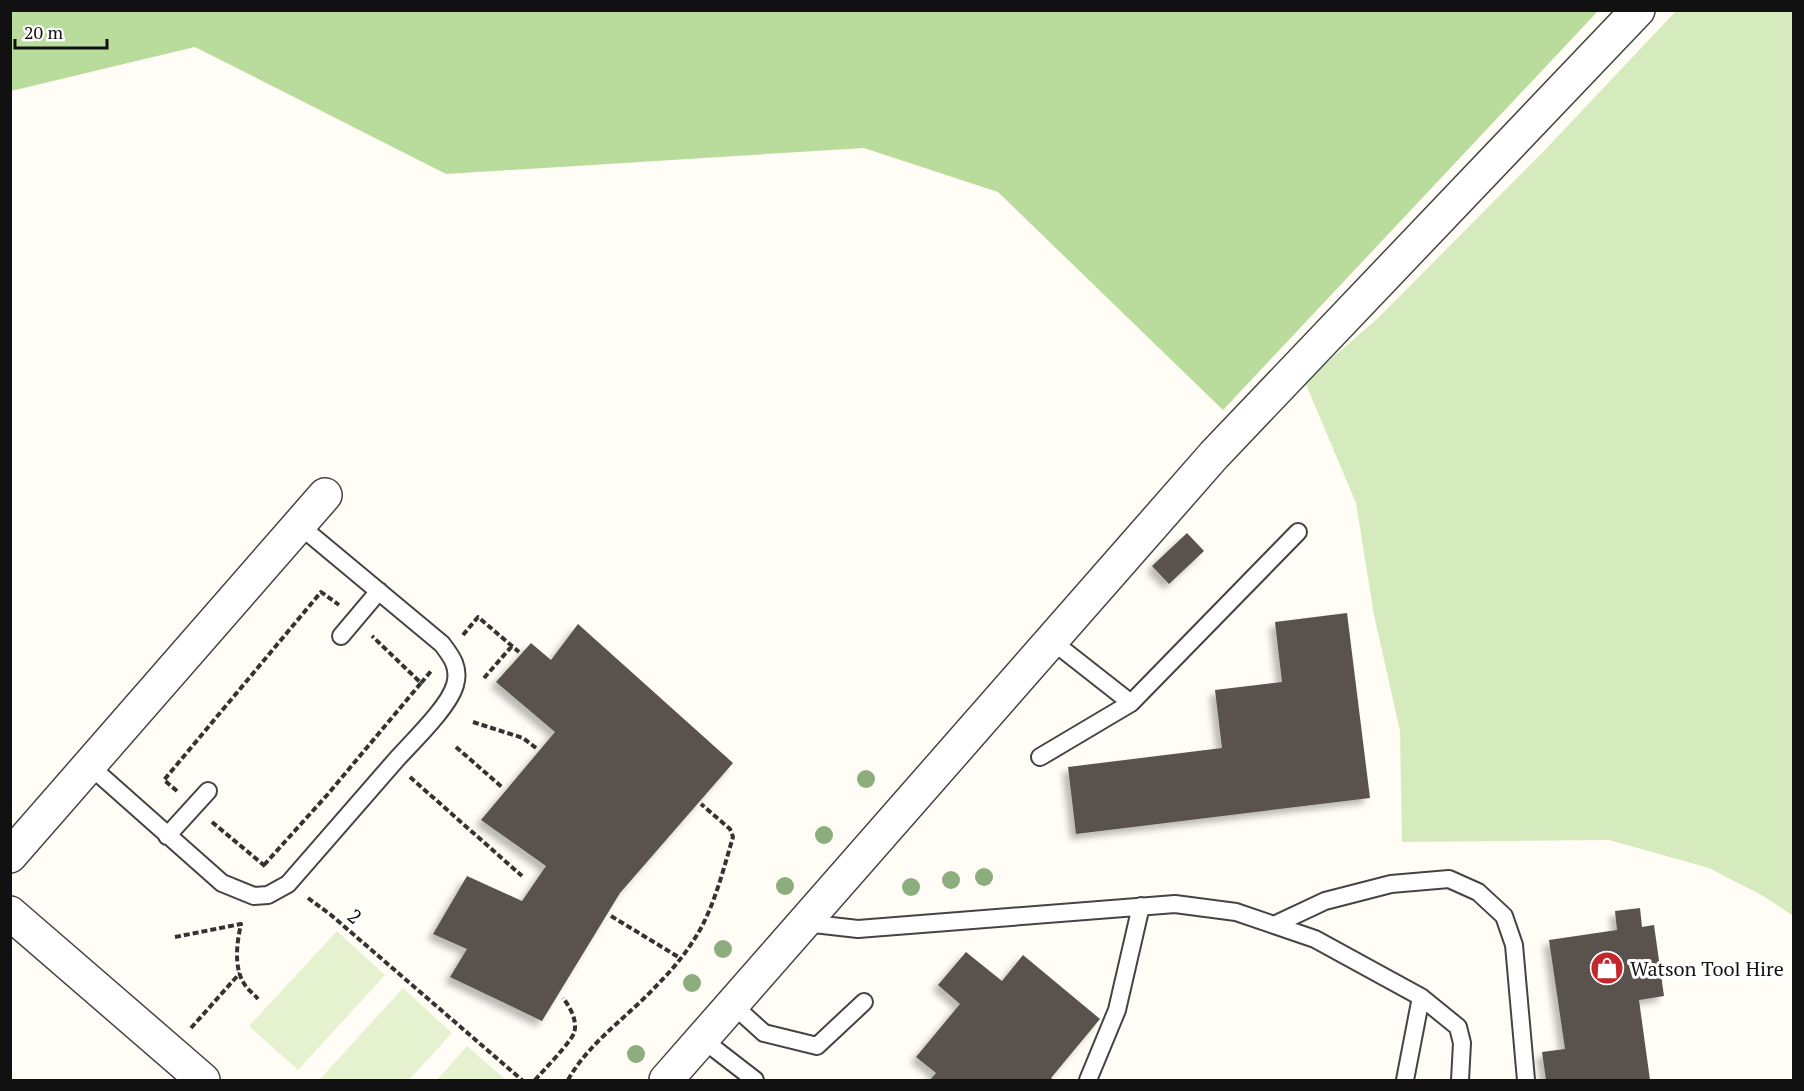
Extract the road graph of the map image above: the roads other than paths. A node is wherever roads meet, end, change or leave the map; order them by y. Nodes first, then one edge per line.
1 (1638, 10) edge
2 (325, 495) dead end
3 (299, 525) junction
4 (1298, 532) dead end
5 (380, 591) junction
6 (341, 636) dead end
7 (1052, 641) junction
8 (1131, 703) junction
9 (1040, 757) dead end
10 (90, 766) junction
11 (208, 791) dead end
12 (167, 836) junction
13 (10, 856) edge
14 (1141, 906) junction
15 (10, 913) edge
16 (806, 923) junction
17 (1274, 925) junction
18 (1421, 997) junction
19 (864, 1002) dead end
20 (733, 1005) junction
21 (702, 1039) junction
22 (203, 1080) edge
23 (666, 1080) edge
24 (755, 1080) edge
25 (1088, 1080) edge
26 (1405, 1080) edge
27 (1460, 1080) edge
28 (1526, 1080) edge

1 - 7 street
2 - 3 street
3 - 5 lane
3 - 10 street
4 - 8 lane
5 - 6 lane
5 - 12 lane
7 - 8 lane
7 - 16 street
8 - 9 lane
10 - 12 lane
10 - 13 street
11 - 12 lane
14 - 16 lane
14 - 17 lane
14 - 25 lane
15 - 22 street
16 - 20 street
17 - 18 lane
17 - 28 lane
18 - 26 lane
18 - 27 lane
19 - 20 lane
20 - 21 street
21 - 23 street
21 - 24 lane

